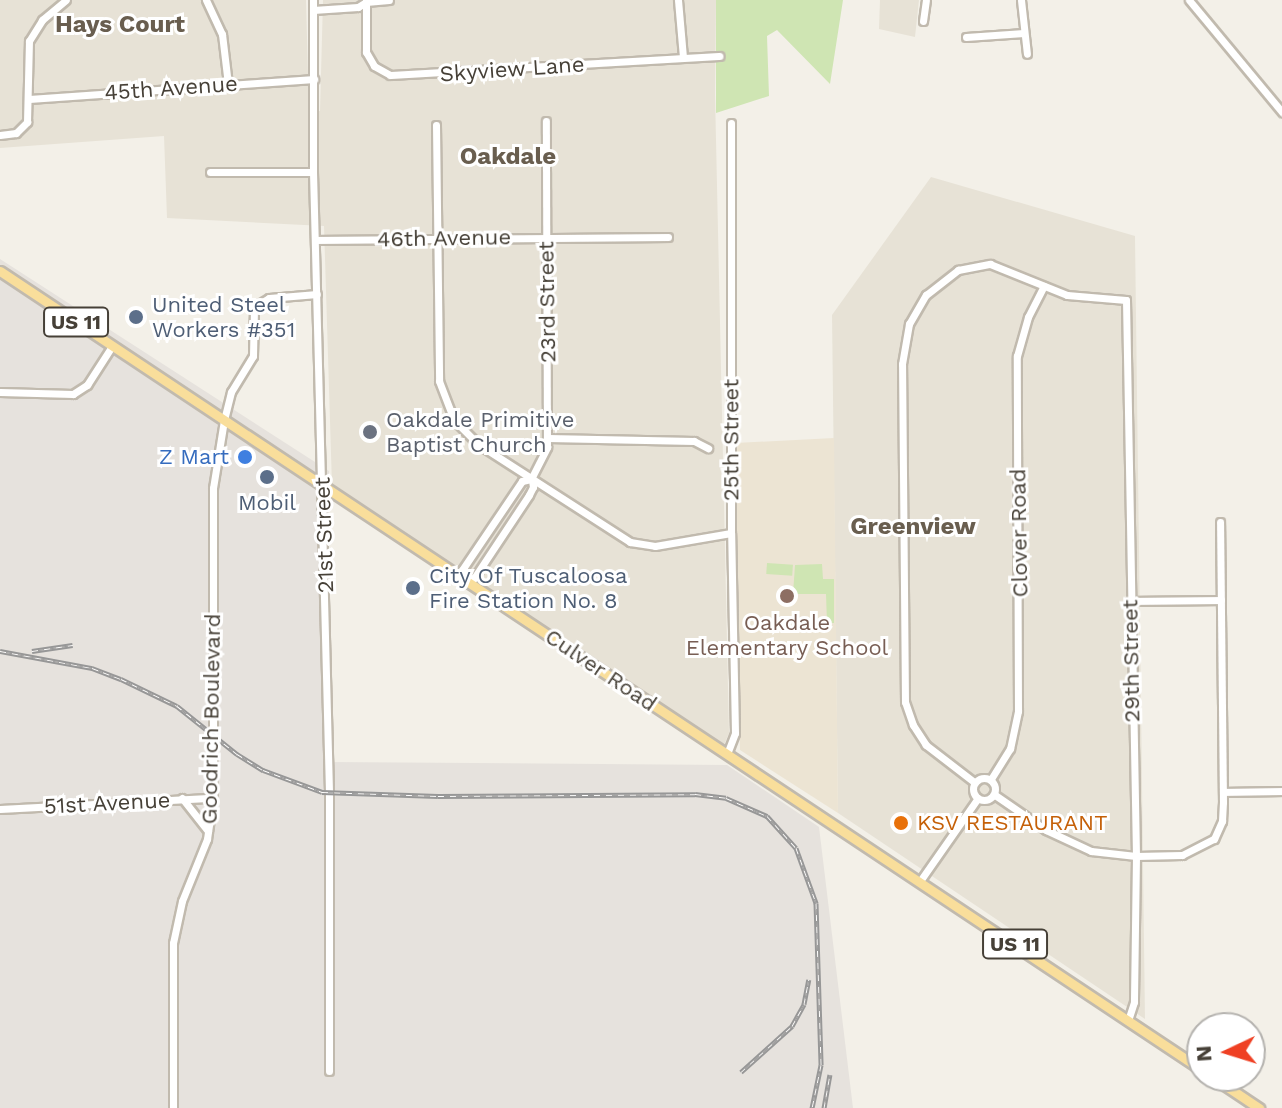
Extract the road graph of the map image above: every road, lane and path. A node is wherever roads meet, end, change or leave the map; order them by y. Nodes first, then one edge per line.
1 (66, 0) edge
2 (206, 0) edge
3 (313, 0) edge
4 (389, 0) edge
5 (678, 0) edge
6 (926, 0) edge
7 (1021, 0) edge
8 (1189, 0) edge
9 (365, 1) edge
10 (313, 10) junction
11 (923, 21) dead end
12 (1024, 33) junction
13 (966, 37) dead end
14 (1027, 54) dead end
15 (719, 56) dead end
16 (683, 57) junction
17 (314, 79) junction
18 (228, 84) junction
19 (29, 99) junction
20 (1282, 112) edge
21 (546, 121) dead end
22 (731, 123) dead end
23 (436, 125) dead end
24 (0, 135) edge
25 (210, 172) dead end
26 (313, 172) junction
27 (546, 237) junction
28 (668, 237) dead end
29 (438, 239) junction
30 (316, 240) junction
31 (0, 271) edge
32 (1044, 286) junction
33 (317, 294) junction
34 (112, 346) junction
35 (0, 392) edge
36 (224, 420) junction
37 (548, 438) junction
38 (708, 448) dead end
39 (531, 479) junction
40 (322, 486) junction
41 (1220, 522) dead end
42 (731, 533) junction
43 (464, 579) junction
44 (1221, 600) junction
45 (1130, 601) junction
46 (727, 754) junction
47 (991, 779) junction
48 (974, 782) junction
49 (1281, 791) edge
50 (1223, 792) junction
51 (995, 795) junction
52 (182, 798) junction
53 (213, 798) junction
54 (978, 798) junction
55 (0, 809) edge
56 (209, 831) junction
57 (1136, 856) junction
58 (920, 881) junction
59 (1128, 1020) junction
60 (1186, 1059) edge
61 (329, 1071) dead end
62 (1235, 1092) edge
63 (173, 1108) edge
64 (1259, 1108) edge

1 - 19 street
2 - 18 street
3 - 10 street, 21st Street
4 - 9 street
5 - 16 street
6 - 11 street
7 - 12 street
8 - 20 street
9 - 10 street
9 - 16 street, Skyview Lane
10 - 17 street, 21st Street
12 - 13 street
12 - 14 street
15 - 16 street, Skyview Lane
17 - 18 street, 45th Avenue
17 - 26 street, 21st Street
18 - 19 street, 45th Avenue
19 - 24 street
21 - 27 street, 23rd Street
22 - 42 street, 25th Street
23 - 29 street
25 - 26 street
26 - 30 street, 21st Street
27 - 28 street, 46th Avenue
27 - 29 street, 46th Avenue
27 - 37 street, 23rd Street
29 - 30 street, 46th Avenue
29 - 39 street
30 - 33 street, 21st Street
31 - 34 main road, Culver Road / US 11
32 - 45 street, 29th Street
32 - 47 street, Clover Road
32 - 48 street
33 - 36 street, Goodrich Boulevard
33 - 40 street, 21st Street
34 - 35 street
34 - 36 main road, Culver Road / US 11
36 - 40 main road, Culver Road / US 11
36 - 53 street, Goodrich Boulevard
37 - 38 street
37 - 39 street, 23rd Street
39 - 42 street
39 - 43 street, 23rd Street
39 - 43 street, 23rd Street
40 - 43 main road, Culver Road / US 11
40 - 61 street, 21st Street
41 - 44 street
42 - 46 street, 25th Street
43 - 46 main road, Culver Road / US 11
44 - 45 street
44 - 50 street
45 - 57 street, 29th Street
46 - 58 main road, Culver Road / US 11
47 - 48 street
47 - 51 street
48 - 54 street
49 - 50 street
50 - 57 street
51 - 54 street
51 - 57 street
52 - 53 street, 51st Avenue
52 - 55 street, 51st Avenue
52 - 56 street
53 - 56 street, Goodrich Boulevard
54 - 58 street
56 - 63 street, Goodrich Boulevard
57 - 59 street, 29th Street
58 - 59 main road, Culver Road / US 11
59 - 60 main road, Culver Road / US 11
62 - 64 main road

